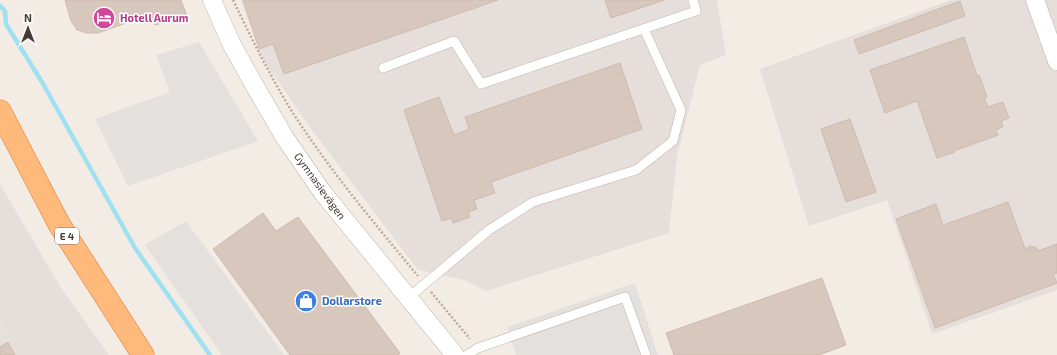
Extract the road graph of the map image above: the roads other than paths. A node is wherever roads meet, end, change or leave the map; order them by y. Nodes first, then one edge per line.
1 (212, 0) edge
2 (693, 0) edge
3 (1035, 0) edge
4 (644, 29) junction
5 (1057, 59) edge
6 (383, 68) dead end
7 (0, 111) edge
8 (408, 298) junction
9 (143, 355) edge
10 (455, 355) edge
11 (467, 355) edge
12 (646, 355) edge

1 - 8 street, Gymnasievägen
2 - 4 lane
3 - 5 street
4 - 6 lane
4 - 8 lane
7 - 9 highway, E 4
8 - 10 street, Gymnasievägen
11 - 12 lane

